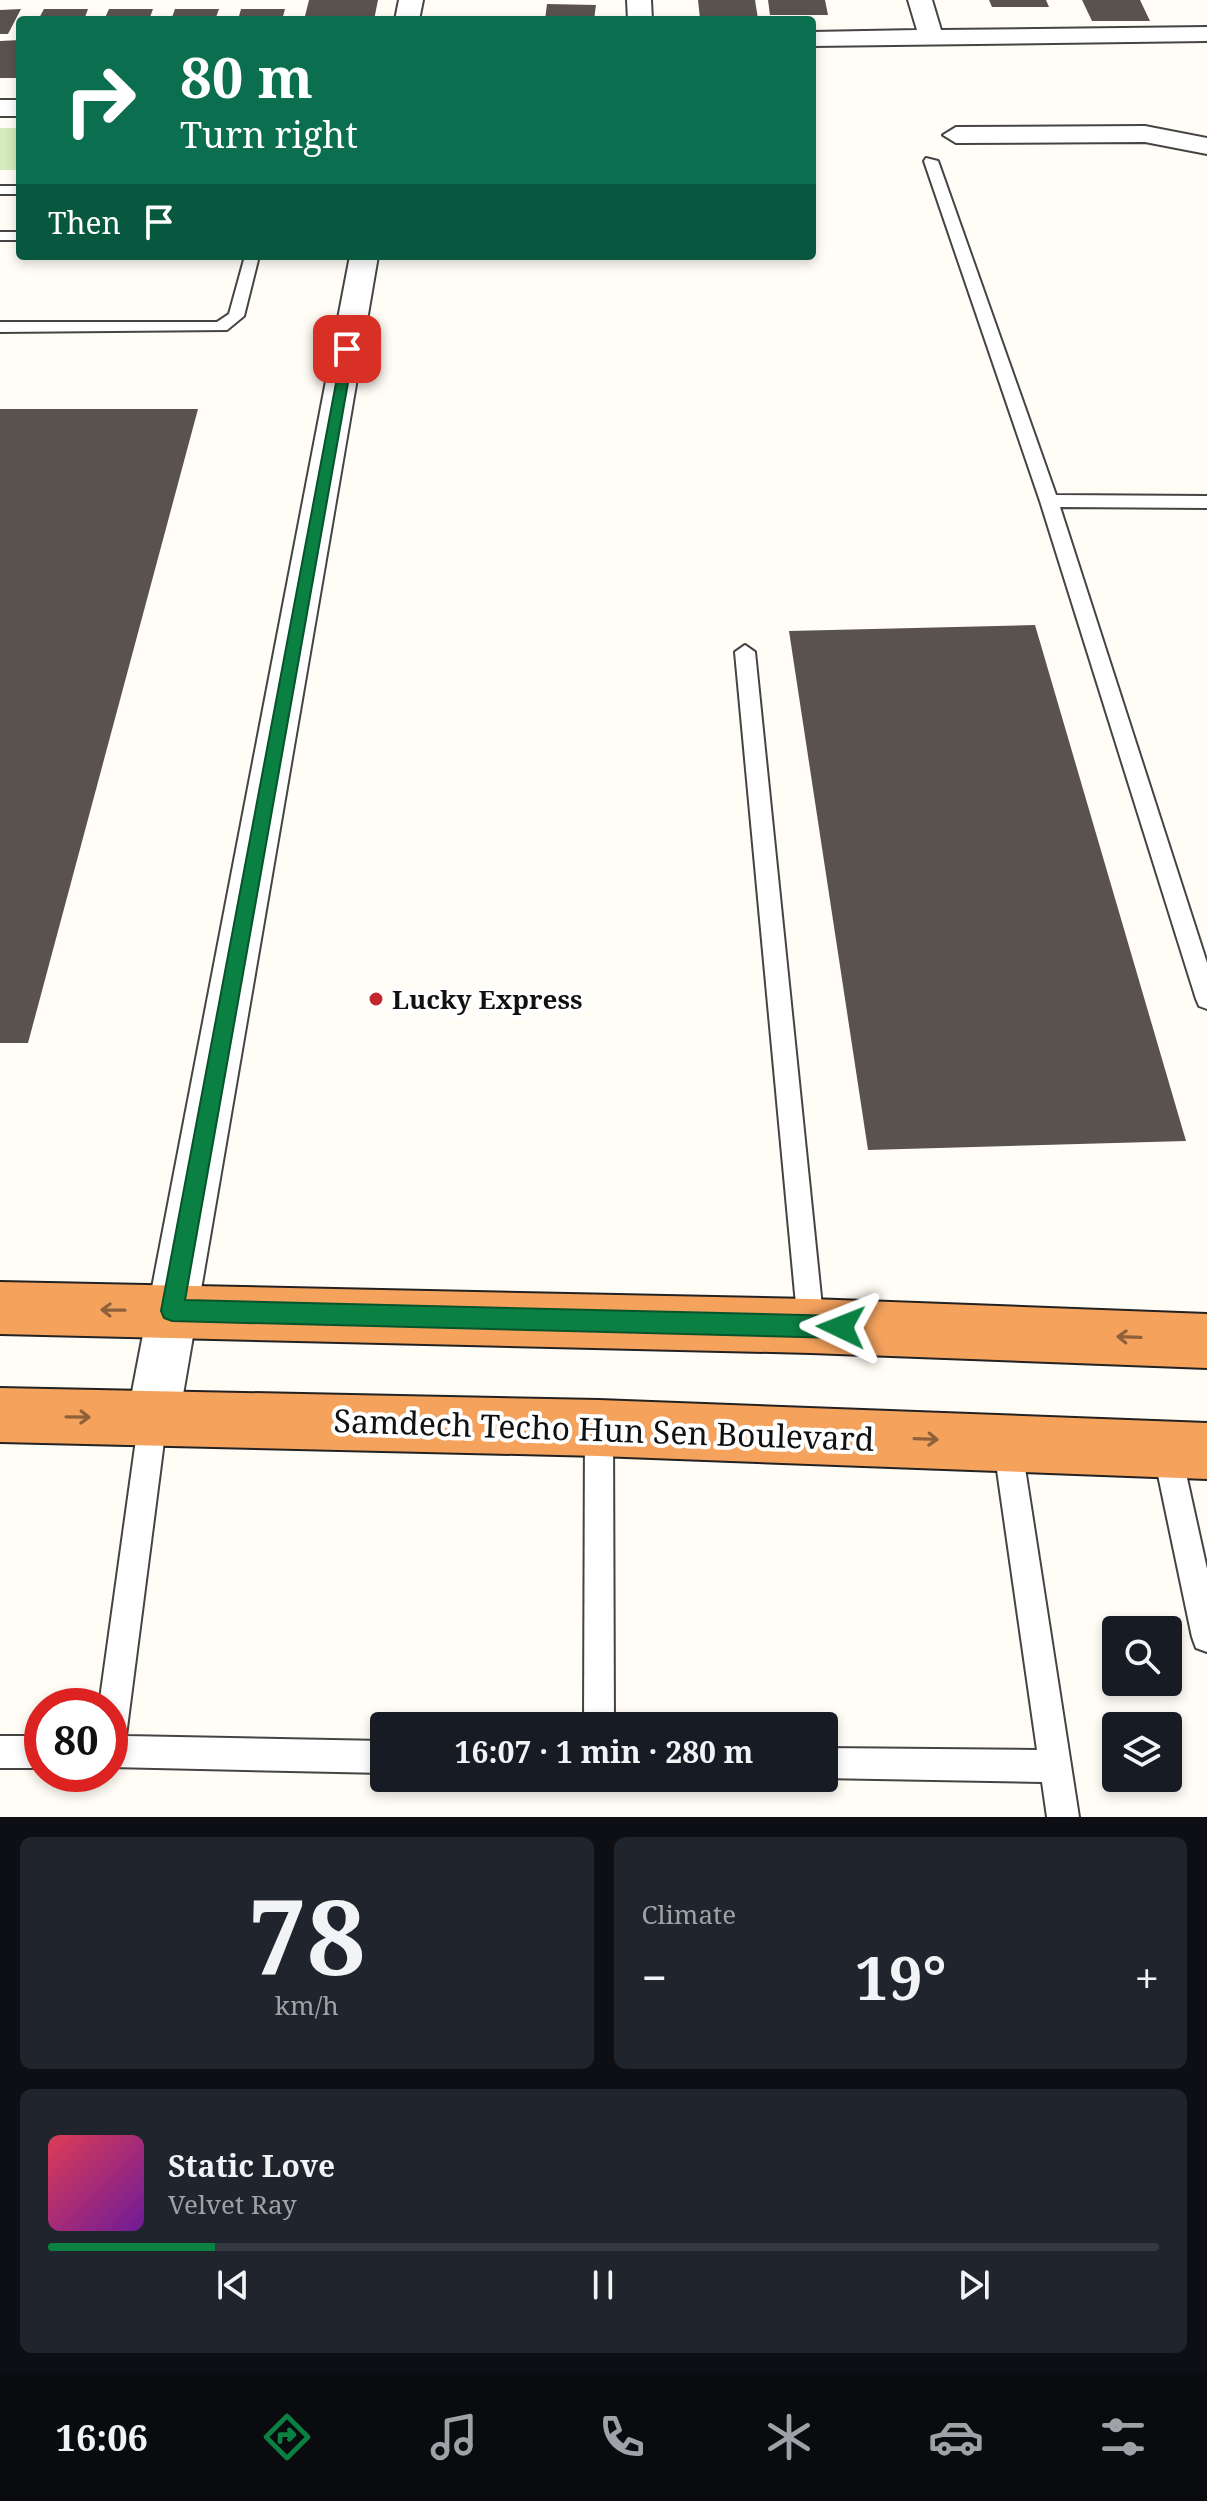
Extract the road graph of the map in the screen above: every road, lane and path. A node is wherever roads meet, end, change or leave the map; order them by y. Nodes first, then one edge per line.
1 (920, 0) edge
2 (1204, 24) edge
3 (931, 38) junction
4 (816, 39) edge
5 (956, 135) dead end
6 (1207, 146) edge
7 (931, 161) dead end
8 (251, 260) edge
9 (363, 260) edge
10 (0, 327) edge
11 (1049, 501) junction
12 (1207, 502) edge
13 (745, 652) dead end
14 (1207, 999) edge
15 (0, 1308) edge
16 (172, 1311) junction
17 (811, 1326) junction
18 (1207, 1341) edge
19 (0, 1415) edge
20 (153, 1418) junction
21 (599, 1428) junction
22 (1007, 1441) junction
23 (1187, 1450) edge
24 (1207, 1637) edge
25 (117, 1688) edge
26 (599, 1712) edge
27 (128, 1751) edge
28 (0, 1752) edge
29 (24, 1752) edge
30 (370, 1757) edge
31 (838, 1764) edge
32 (1056, 1766) junction
33 (1063, 1817) edge

1 - 3 street
2 - 3 street
3 - 4 street
5 - 6 street
7 - 11 lane
8 - 10 lane
9 - 16 street
11 - 12 lane
11 - 14 lane
13 - 17 lane
16 -> 15 highway
16 - 17 highway
16 - 20 street
18 -> 17 highway
19 -> 20 highway, Samdech Techo Hun Sen Boulevard
20 - 21 highway, Samdech Techo Hun Sen Boulevard
20 - 25 lane
21 -> 22 highway, Samdech Techo Hun Sen Boulevard
21 - 26 lane
22 - 23 highway, Samdech Techo Hun Sen Boulevard
22 - 32 lane
23 - 24 lane
27 - 30 lane
28 - 29 lane
31 - 32 lane
32 - 33 lane

